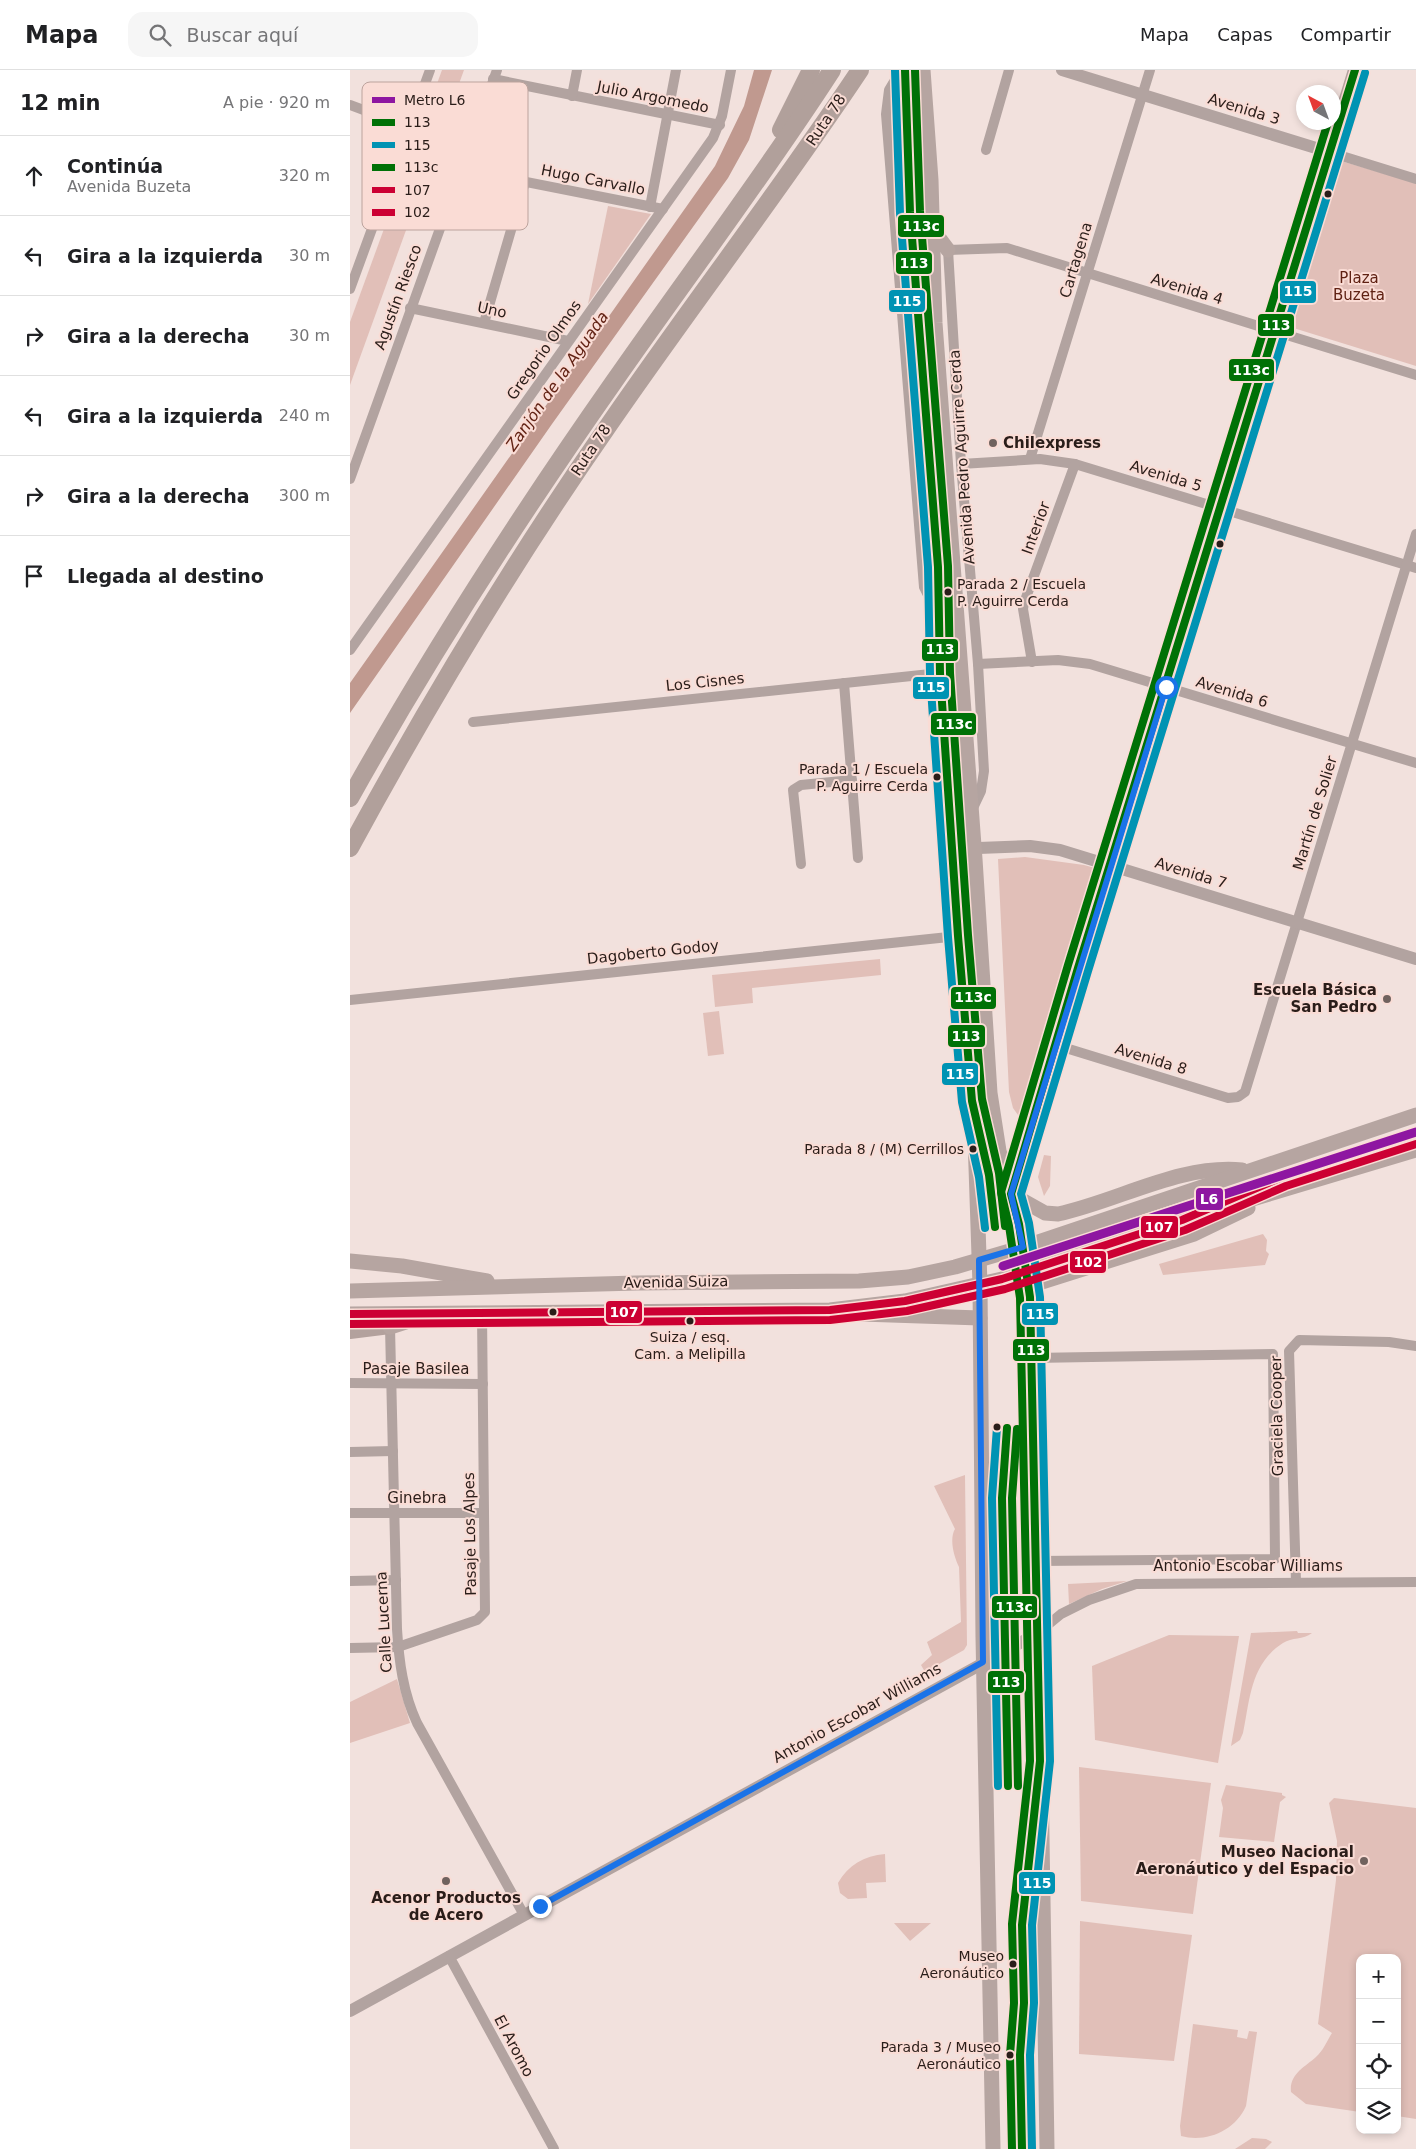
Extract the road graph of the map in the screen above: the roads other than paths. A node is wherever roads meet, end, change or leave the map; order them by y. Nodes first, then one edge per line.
1 (430, 70) edge
2 (577, 70) edge
3 (676, 70) edge
4 (731, 70) edge
5 (811, 70) edge
6 (832, 70) edge
7 (860, 70) edge
8 (901, 70) edge
9 (906, 70) edge
10 (923, 70) edge
11 (1009, 70) edge
12 (1062, 70) edge
13 (1150, 70) edge
14 (1355, 70) edge
15 (495, 74) edge
16 (426, 82) edge
17 (523, 82) edge
18 (528, 83) edge
19 (1142, 95) junction
20 (572, 96) junction
21 (350, 105) edge
22 (362, 109) edge
23 (668, 115) junction
24 (720, 125) junction
25 (986, 150) dead end
26 (1329, 152) junction
27 (1416, 179) edge
28 (528, 183) edge
29 (755, 184) junction
30 (650, 206) junction
31 (662, 209) junction
32 (371, 230) edge
33 (438, 230) edge
34 (511, 230) edge
35 (933, 230) junction
36 (948, 250) junction
37 (350, 254) edge
38 (361, 258) junction
39 (1087, 273) junction
40 (350, 289) edge
41 (410, 308) junction
42 (484, 323) junction
43 (1275, 331) junction
44 (568, 341) junction
45 (1416, 375) edge
46 (1030, 459) junction
47 (961, 464) junction
48 (1075, 464) junction
49 (350, 479) edge
50 (1220, 509) junction
51 (1416, 534) edge
52 (1411, 567) edge
53 (939, 617) junction
54 (354, 636) edge
55 (350, 650) edge
56 (1032, 662) junction
57 (978, 664) junction
58 (940, 673) junction
59 (844, 683) junction
60 (1166, 687) junction
61 (473, 722) dead end
62 (1352, 744) junction
63 (1416, 763) edge
64 (852, 780) junction
65 (350, 798) edge
66 (972, 811) junction
67 (350, 848) edge
68 (975, 848) junction
69 (952, 849) junction
70 (858, 858) dead end
71 (801, 864) dead end
72 (1111, 866) junction
73 (1298, 923) junction
74 (958, 936) junction
75 (1416, 959) edge
76 (350, 1000) edge
77 (1056, 1045) junction
78 (1238, 1097) joint
79 (1416, 1115) edge
80 (1416, 1150) edge
81 (1251, 1170) junction
82 (1011, 1194) junction
83 (1271, 1194) junction
84 (1023, 1247) junction
85 (979, 1260) junction
86 (350, 1261) edge
87 (1027, 1271) junction
88 (980, 1285) junction
89 (511, 1286) junction
90 (1029, 1286) junction
91 (350, 1291) edge
92 (830, 1310) junction
93 (432, 1313) junction
94 (482, 1313) junction
95 (350, 1314) edge
96 (980, 1318) junction
97 (390, 1327) junction
98 (350, 1332) edge
99 (1416, 1346) edge
100 (1032, 1358) junction
101 (350, 1383) edge
102 (391, 1384) junction
103 (482, 1384) junction
104 (393, 1451) junction
105 (350, 1452) edge
106 (350, 1513) edge
107 (395, 1513) junction
108 (484, 1513) junction
109 (1037, 1561) junction
110 (396, 1580) junction
111 (350, 1581) edge
112 (1296, 1582) junction
113 (1416, 1582) edge
114 (1038, 1632) junction
115 (398, 1647) junction
116 (350, 1648) edge
117 (983, 1662) junction
118 (524, 1915) junction
119 (449, 1956) junction
120 (350, 2011) edge
121 (554, 2149) edge
122 (993, 2149) edge
123 (1047, 2149) edge

1 - 16 street
2 - 20 street
3 - 23 street
4 - 24 street, Gregorio Olmos
5 - 29 highway
6 - 29 highway, Ruta 78
7 - 67 highway, Ruta 78
8 - 53 street
9 - 53 main road
10 - 35 main road, Avenida Pedro Aguirre Cerda
11 - 25 street
12 - 19 street, Avenida 3
13 - 19 street, Cartagena
14 - 26 main road
15 - 17 street, Julio Argomedo
18 - 20 street, Julio Argomedo
19 - 26 street, Avenida 3
19 - 39 street, Cartagena
20 - 23 street, Julio Argomedo
21 - 22 street
23 - 24 street, Julio Argomedo
23 - 30 street
24 - 31 street, Gregorio Olmos
26 - 27 street, Avenida 3
26 - 43 main road
28 - 30 street, Hugo Carvallo
29 - 65 highway, Ruta 78
30 - 31 street, Hugo Carvallo
31 - 44 street, Gregorio Olmos
32 - 38 street
33 - 41 street, Agustín Riesco
34 - 42 street
35 - 36 main road
35 - 66 main road, Avenida Pedro Aguirre Cerda
36 - 39 street, Avenida 4
36 - 47 street, Avenida Pedro Aguirre Cerda
37 - 38 street
38 - 40 street
39 - 43 street, Avenida 4
39 - 46 street, Cartagena
41 - 42 street, Uno
41 - 49 street, Agustín Riesco
42 - 44 street, Uno
43 - 45 street, Avenida 4
43 - 50 main road
44 - 54 street, Gregorio Olmos
46 - 47 street, Avenida 5
46 - 48 street, Avenida 5
47 - 57 street, Avenida Pedro Aguirre Cerda
48 - 50 street, Avenida 5
48 - 56 street, Interior
50 - 52 street, Avenida 5
50 - 60 main road
51 - 52 street, Martín de Solier
52 - 62 street, Martín de Solier
53 - 58 main road
54 - 55 street, Gregorio Olmos
56 - 57 street, Avenida 6
56 - 60 street, Avenida 6
57 - 66 street, Avenida Pedro Aguirre Cerda
58 - 59 street, Los Cisnes
58 - 69 main road
59 - 61 street, Los Cisnes
59 - 64 street
60 - 62 street, Avenida 6
60 - 72 main road
62 - 63 street, Avenida 6
62 - 73 street, Martín de Solier
64 - 70 street
64 - 71 street
66 - 68 main road, Avenida Pedro Aguirre Cerda
68 - 69 street, Avenida 7
68 - 72 street, Avenida 7
68 - 82 main road, Avenida Pedro Aguirre Cerda
69 - 74 main road
72 - 73 street, Avenida 7
72 - 77 main road
73 - 75 street, Avenida 7
73 - 78 street, Martín de Solier
74 - 76 street, Dagoberto Godoy
74 - 85 main road
77 - 78 street, Avenida 8
77 - 82 main road
79 - 81 main road, Avenida Suiza
80 - 83 main road
81 - 82 main road
81 - 84 main road, Avenida Suiza
82 - 84 main road, Avenida Pedro Aguirre Cerda
83 - 87 main road, Avenida Suiza
83 - 90 main road
84 - 85 main road, Avenida Suiza
84 - 87 main road, Avenida Pedro Aguirre Cerda
85 - 88 main road
85 - 89 main road, Avenida Suiza
86 - 89 main road
87 - 88 main road, Avenida Suiza
87 - 90 main road, Avenida Pedro Aguirre Cerda
88 - 92 main road, Avenida Suiza
88 - 96 main road
89 - 91 main road, Avenida Suiza
90 - 100 main road, Avenida Pedro Aguirre Cerda
92 - 94 main road, Avenida Suiza
92 - 96 main road
93 - 94 main road, Avenida Suiza
93 - 95 main road, Avenida Suiza
93 - 97 main road
94 - 103 street, Pasaje Los Alpes
96 - 117 main road
97 - 98 main road
97 - 102 street, Calle Lucerna
99 - 112 street, Graciela Cooper
100 - 109 main road, Avenida Pedro Aguirre Cerda
100 - 109 street
101 - 102 street, Pasaje Basilea
102 - 103 street, Pasaje Basilea
102 - 104 street, Calle Lucerna
103 - 108 street, Pasaje Los Alpes
104 - 105 street
104 - 107 street, Calle Lucerna
106 - 107 street, Ginebra
107 - 108 street, Ginebra
107 - 110 street, Calle Lucerna
108 - 115 street, Pasaje Los Alpes
109 - 114 main road, Avenida Pedro Aguirre Cerda
110 - 111 street
110 - 115 street, Calle Lucerna
112 - 113 street, Antonio Escobar Williams
112 - 114 street, Antonio Escobar Williams
114 - 117 street, Antonio Escobar Williams
114 - 123 main road, Avenida Pedro Aguirre Cerda
115 - 116 street, Pasaje Los Alpes
115 - 118 street, Calle Lucerna
117 - 118 street, Antonio Escobar Williams
117 - 122 main road
118 - 119 street, Antonio Escobar Williams
119 - 120 street, Antonio Escobar Williams
119 - 121 street, El Aromo

